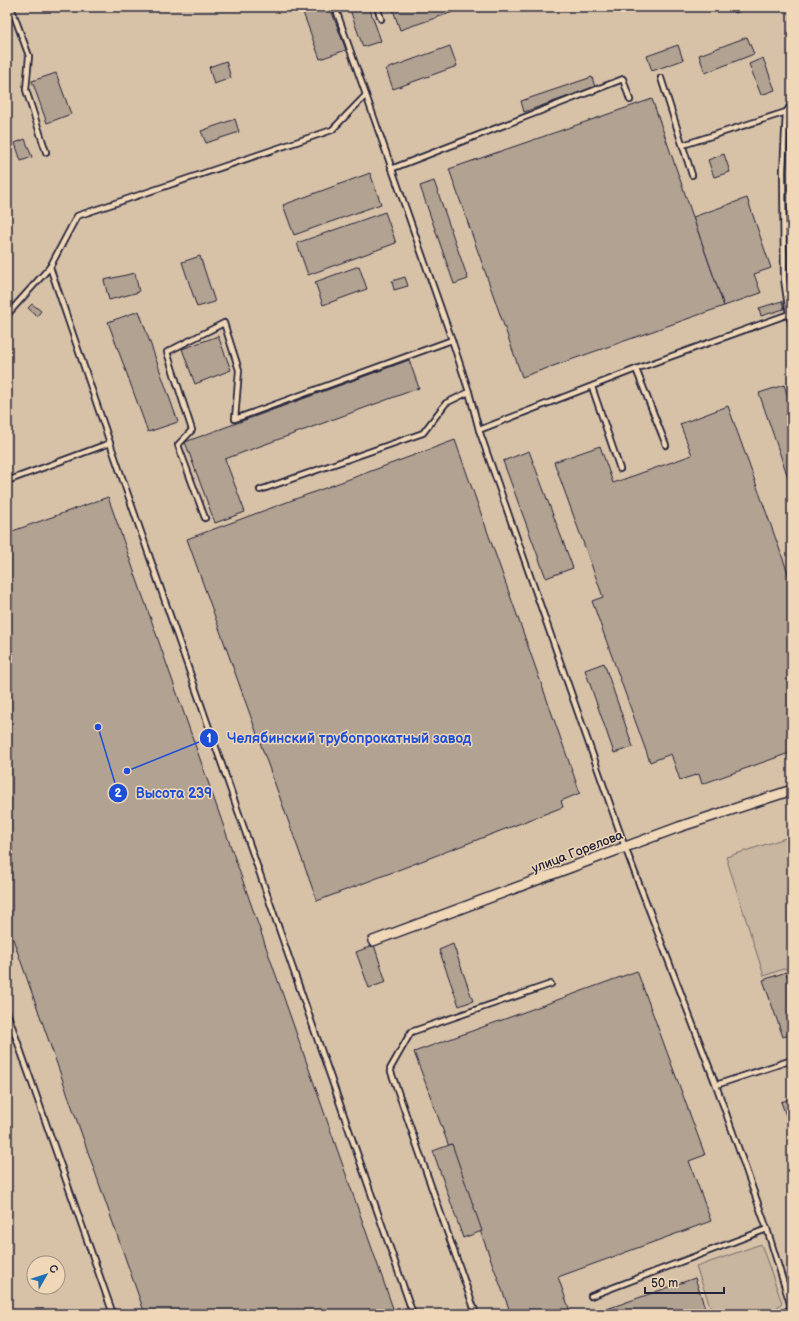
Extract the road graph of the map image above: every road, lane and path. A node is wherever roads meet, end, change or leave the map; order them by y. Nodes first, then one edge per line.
1 (11, 7) edge
2 (336, 7) edge
3 (377, 7) edge
4 (381, 19) dead end
5 (661, 78) dead end
6 (366, 95) junction
7 (630, 100) dead end
8 (792, 104) edge
9 (786, 112) junction
10 (683, 145) junction
11 (46, 152) dead end
12 (391, 169) junction
13 (692, 175) dead end
14 (50, 267) junction
15 (789, 314) junction
16 (7, 315) edge
17 (792, 327) edge
18 (452, 340) junction
19 (636, 369) junction
20 (592, 387) junction
21 (469, 392) junction
22 (479, 430) junction
23 (110, 443) junction
24 (666, 445) dead end
25 (620, 468) dead end
26 (7, 481) edge
27 (260, 490) dead end
28 (205, 518) dead end
29 (792, 790) edge
30 (625, 847) junction
31 (373, 941) dead end
32 (551, 984) dead end
33 (7, 1012) edge
34 (792, 1060) edge
35 (716, 1085) junction
36 (766, 1229) junction
37 (591, 1296) dead end
38 (792, 1308) edge
39 (113, 1314) edge
40 (413, 1314) edge
41 (476, 1314) edge
42 (784, 1314) edge

1 - 11 lane
2 - 6 lane
3 - 4 lane
5 - 10 lane
6 - 12 lane
6 - 14 lane
7 - 12 lane
8 - 9 lane
9 - 10 lane
9 - 15 lane
10 - 13 lane
12 - 18 lane
14 - 16 lane
14 - 23 lane
15 - 17 lane
15 - 19 lane
18 - 21 lane
18 - 28 lane
19 - 20 lane
19 - 24 lane
20 - 22 lane
20 - 25 lane
21 - 22 lane
21 - 27 lane
22 - 30 lane
23 - 26 lane
23 - 40 lane
29 - 30 street, улица Горелова
30 - 31 street, улица Горелова
30 - 35 lane
32 - 41 lane
33 - 39 lane
34 - 35 lane
35 - 36 lane
36 - 37 lane
36 - 38 lane
38 - 42 lane

